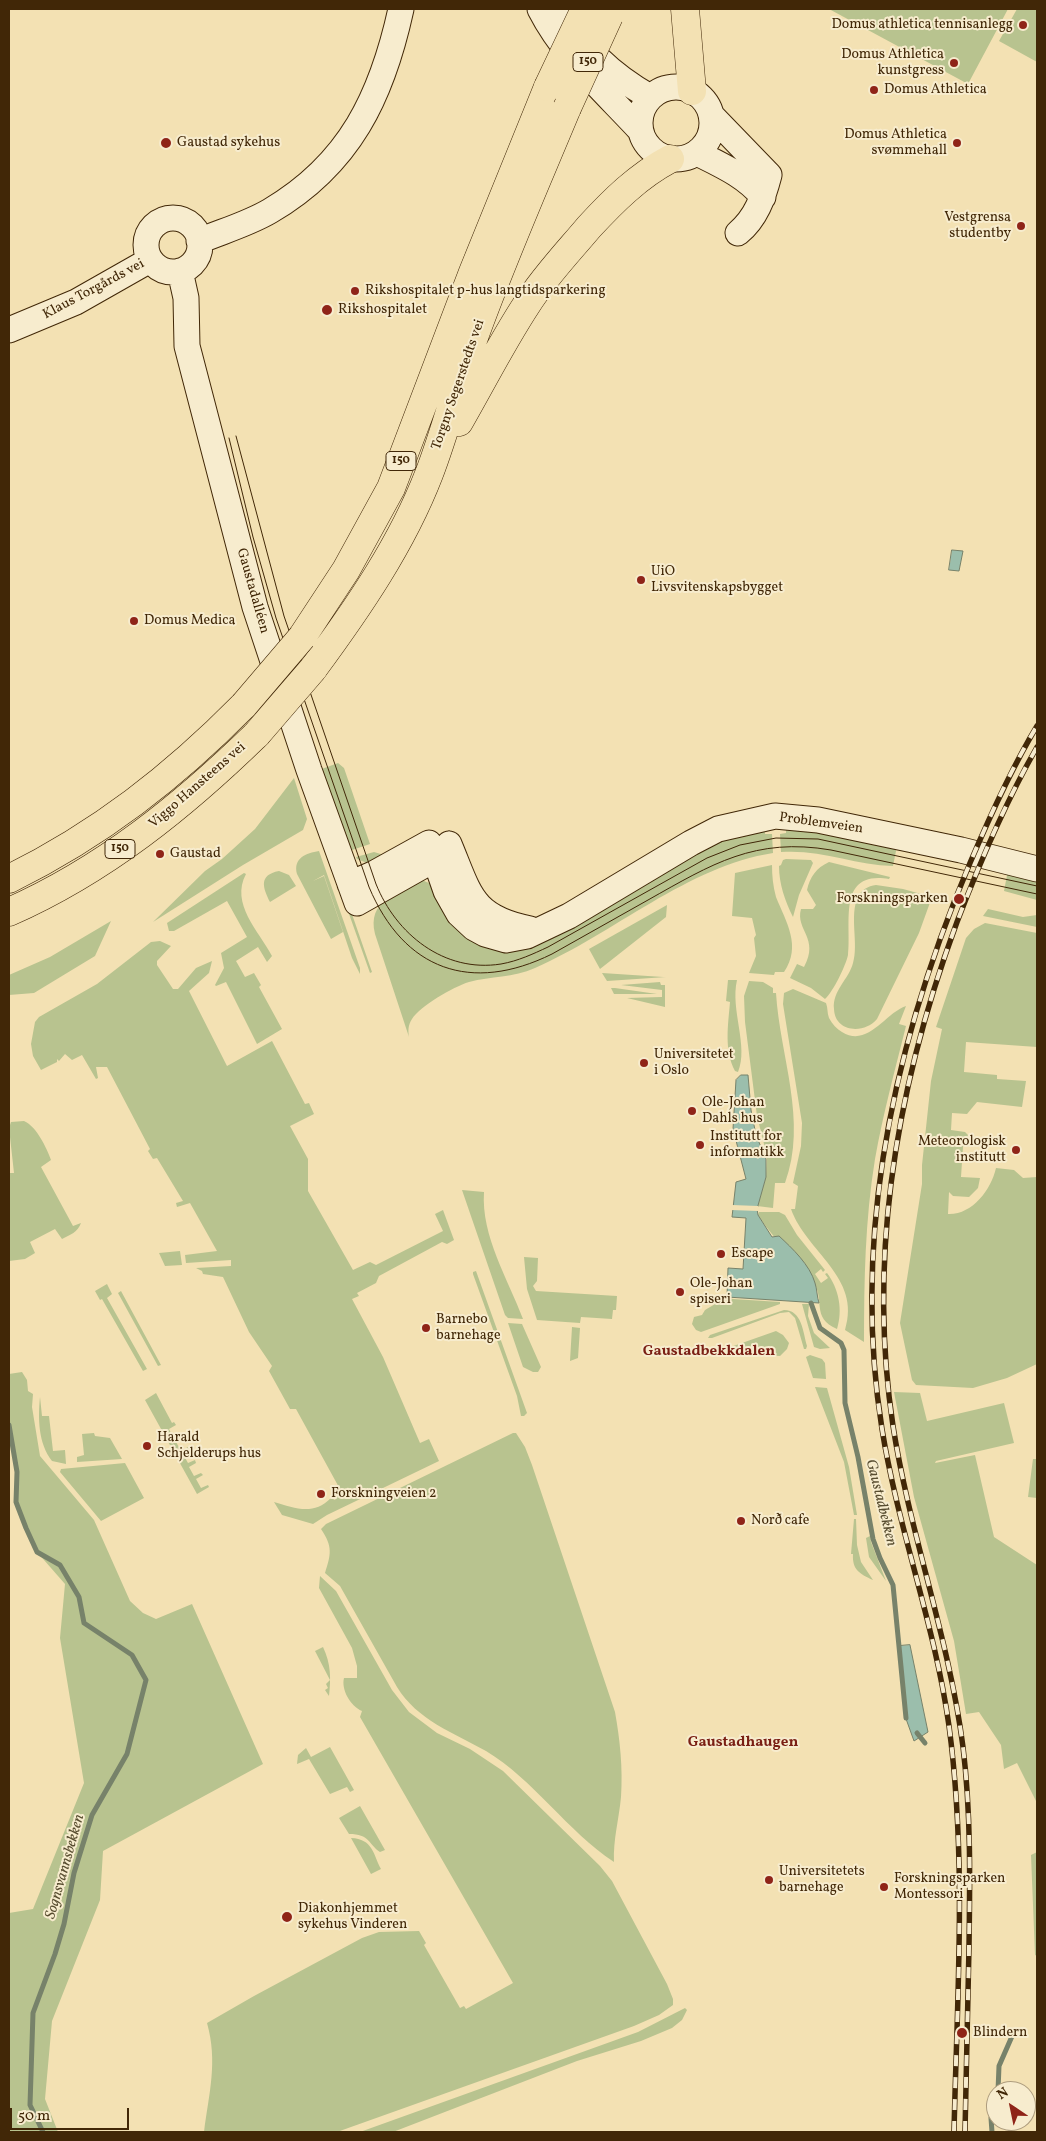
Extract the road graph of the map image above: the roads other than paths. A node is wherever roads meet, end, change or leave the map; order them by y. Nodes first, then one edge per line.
1 (401, 9) edge
2 (540, 9) edge
3 (562, 9) edge
4 (685, 9) edge
5 (602, 11) edge
6 (692, 91) junction
7 (650, 97) junction
8 (711, 115) junction
9 (640, 130) junction
10 (697, 152) junction
11 (670, 159) junction
12 (763, 197) junction
13 (738, 233) dead end
14 (199, 241) junction
15 (150, 260) junction
16 (180, 271) junction
17 (9, 330) edge
18 (430, 473) junction
19 (244, 705) joint
20 (257, 734) joint
21 (148, 793) junction
22 (9, 866) edge
23 (1037, 869) edge
24 (9, 880) edge
25 (354, 893) joint
26 (9, 912) edge

1 - 14 street
2 - 9 street
3 - 7 street
4 - 6 highway
5 - 18 highway, Torgny Segerstedts vei / 150, bridge
5 - 19 highway, Torgny Segerstedts vei / 150, bridge
6 - 7 street
6 - 8 street
7 - 9 street
8 - 10 street
8 - 12 street
9 - 11 street
10 - 11 street
10 - 12 street
11 - 18 highway
12 - 13 street
14 - 15 street
14 - 16 street
15 - 16 street
15 - 17 street, Klaus Torgårds vei
16 - 25 street, Gaustadalléen
18 - 20 highway, Torgny Segerstedts vei / 150, bridge
19 - 21 highway, Viggo Hansteens vei / 150
20 - 26 highway, Viggo Hansteens vei / 150
21 - 22 highway
21 - 24 highway, Viggo Hansteens vei / 150
23 - 25 street, Problemveien

